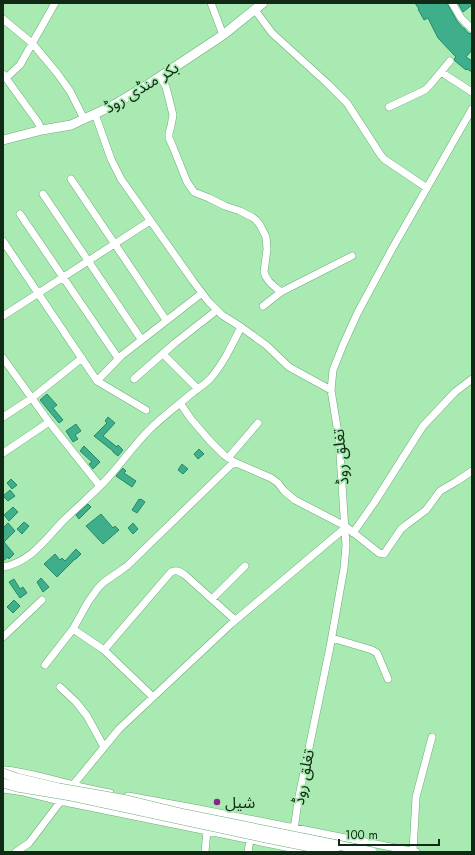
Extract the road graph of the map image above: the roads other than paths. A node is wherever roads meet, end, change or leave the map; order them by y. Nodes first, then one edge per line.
1 (55, 3) edge
2 (211, 3) edge
3 (263, 3) edge
4 (452, 3) edge
5 (255, 10) junction
6 (3, 19) edge
7 (472, 29) edge
8 (223, 35) junction
9 (32, 44) junction
10 (450, 61) dead end
11 (441, 72) junction
12 (5, 76) edge
13 (160, 77) junction
14 (472, 92) edge
15 (389, 108) dead end
16 (472, 109) edge
17 (95, 114) junction
18 (84, 119) junction
19 (42, 130) junction
20 (3, 140) edge
21 (70, 179) dead end
22 (427, 188) junction
23 (43, 194) dead end
24 (20, 214) dead end
25 (150, 221) junction
26 (3, 241) edge
27 (115, 244) junction
28 (352, 256) dead end
29 (88, 261) junction
30 (63, 277) junction
31 (281, 292) junction
32 (202, 293) junction
33 (38, 294) junction
34 (264, 306) dead end
35 (217, 310) junction
36 (3, 316) edge
37 (166, 320) junction
38 (241, 327) junction
39 (141, 340) junction
40 (163, 354) junction
41 (3, 358) edge
42 (82, 358) junction
43 (118, 358) junction
44 (134, 379) dead end
45 (472, 379) edge
46 (97, 381) junction
47 (198, 389) junction
48 (331, 390) junction
49 (32, 398) junction
50 (180, 403) junction
51 (146, 410) dead end
52 (3, 417) edge
53 (49, 422) junction
54 (258, 423) dead end
55 (3, 453) edge
56 (231, 460) junction
57 (472, 471) edge
58 (100, 486) junction
59 (345, 527) junction
60 (354, 533) junction
61 (244, 566) dead end
62 (3, 567) edge
63 (212, 599) junction
64 (42, 600) dead end
65 (235, 620) junction
66 (73, 629) junction
67 (3, 637) edge
68 (332, 638) junction
69 (104, 650) junction
70 (45, 665) dead end
71 (388, 679) dead end
72 (60, 687) dead end
73 (153, 697) junction
74 (432, 737) dead end
75 (104, 747) junction
76 (3, 770) edge
77 (3, 773) edge
78 (73, 785) junction
79 (4, 787) edge
80 (60, 801) junction
81 (207, 831) junction
82 (293, 832) junction
83 (250, 840) junction
84 (291, 850) edge
85 (16, 852) edge
86 (205, 852) edge
87 (248, 852) edge
88 (310, 852) edge
89 (335, 852) edge
90 (372, 852) edge
91 (414, 852) edge

1 - 9 street
2 - 8 street
3 - 5 main road, بکر منڈی روڈ
4 - 7 street
5 - 8 main road, بکر منڈی روڈ
5 - 22 street
6 - 9 street
8 - 13 main road, بکر منڈی روڈ
9 - 12 street
9 - 18 street
10 - 11 street
11 - 14 street
11 - 15 street
12 - 19 street
13 - 17 main road, بکر منڈی روڈ
13 - 31 street
16 - 22 street, تغلق روڈ
17 - 18 main road, بکر منڈی روڈ
17 - 25 street
18 - 19 main road, بکر منڈی روڈ
19 - 20 main road, بکر منڈی روڈ
21 - 27 street
22 - 48 street, تغلق روڈ
23 - 29 street
24 - 30 street
25 - 27 street
25 - 32 street
26 - 33 street
27 - 29 street
27 - 37 street
28 - 31 street
29 - 30 street
29 - 39 street
30 - 33 street
30 - 43 street
31 - 34 street
32 - 35 street
32 - 37 street
33 - 36 street
33 - 42 street
35 - 38 street
35 - 40 street
37 - 39 street
38 - 47 street
38 - 48 street
39 - 43 street
40 - 44 street
40 - 47 street
41 - 49 street
42 - 46 street
42 - 49 street
43 - 46 street
45 - 60 street
46 - 51 street
47 - 50 street
48 - 59 street, تغلق روڈ
49 - 52 street
49 - 53 street
50 - 56 street
50 - 58 street
53 - 55 street
53 - 58 street
54 - 56 street
56 - 59 street
56 - 66 street
57 - 60 street
58 - 62 street
59 - 60 street
59 - 65 street
59 - 68 street, تغلق روڈ
61 - 63 street
63 - 65 street
63 - 69 street
64 - 67 street
65 - 73 street
66 - 69 street
66 - 70 street
68 - 71 street
68 - 82 street, تغلق روڈ
69 - 73 street
72 - 75 street
73 - 75 street
74 - 91 street
75 - 78 street
76 - 78 street
77 - 90 main road, bridge
78 - 80 street
78 - 82 street
79 - 80 street
79 - 89 main road, bridge
80 - 81 street
80 - 85 street
81 - 83 street
81 - 86 street
82 - 84 street, تغلق روڈ
82 - 91 street
83 - 84 street
83 - 87 street
84 - 88 street

